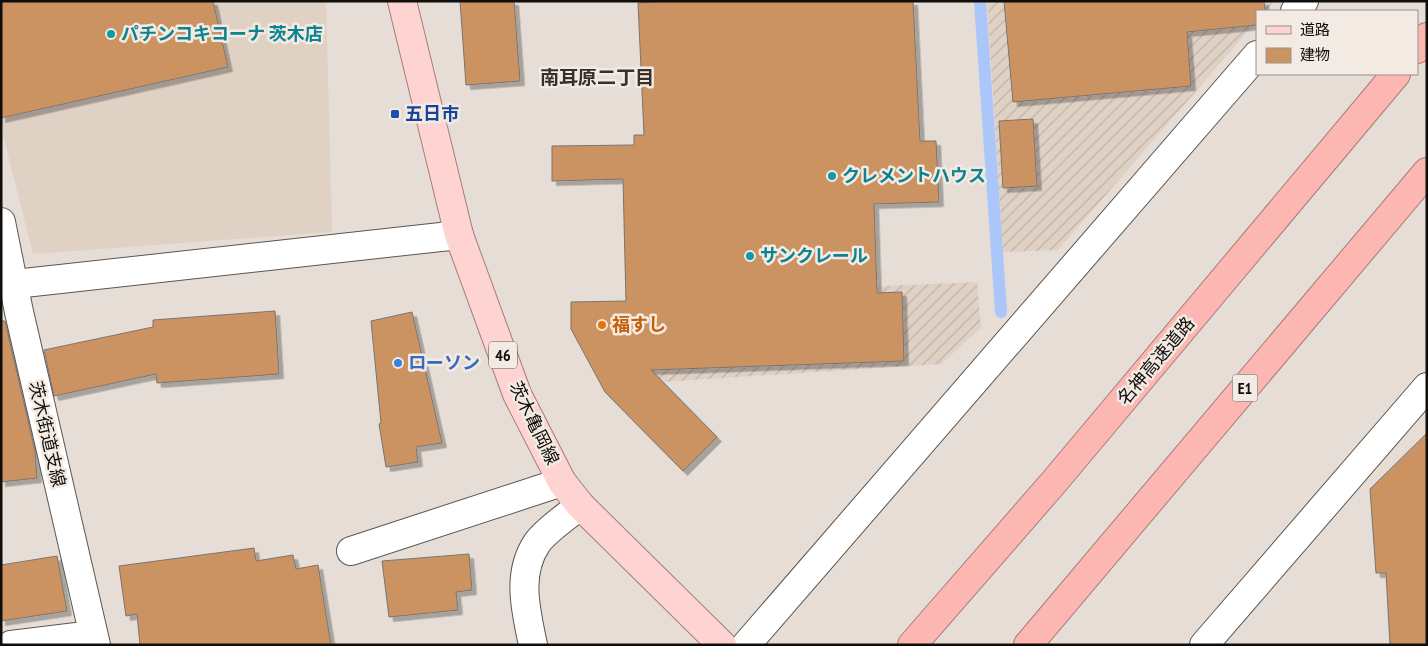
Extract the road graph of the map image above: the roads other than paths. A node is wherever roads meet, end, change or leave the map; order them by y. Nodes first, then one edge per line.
1 (402, 1) edge
2 (1427, 37) edge
3 (1418, 48) edge
4 (1256, 56) edge
5 (1395, 75) edge
6 (1427, 172) edge
7 (1, 222) edge
8 (459, 235) junction
9 (15, 284) junction
10 (10, 313) edge
11 (1427, 387) edge
12 (562, 482) junction
13 (580, 505) junction
14 (351, 551) dead end
15 (95, 640) edge
16 (11, 645) edge
17 (533, 645) edge
18 (722, 645) edge
19 (746, 645) edge
20 (912, 645) edge
21 (1028, 645) edge
22 (1204, 645) edge

1 - 8 main road, 茨木亀岡線 / 46
2 - 3 highway
4 - 19 street
5 - 20 highway, 名神高速道路
6 - 21 highway, E1
7 - 9 street, 茨木街道支線
8 - 9 street
8 - 12 main road, 茨木亀岡線 / 46
9 - 10 street, 茨木街道支線
10 - 15 street, 茨木街道支線
11 - 22 street
12 - 13 main road, 茨木亀岡線 / 46
12 - 14 street
13 - 17 street
13 - 18 main road, 茨木亀岡線 / 46
15 - 16 street

